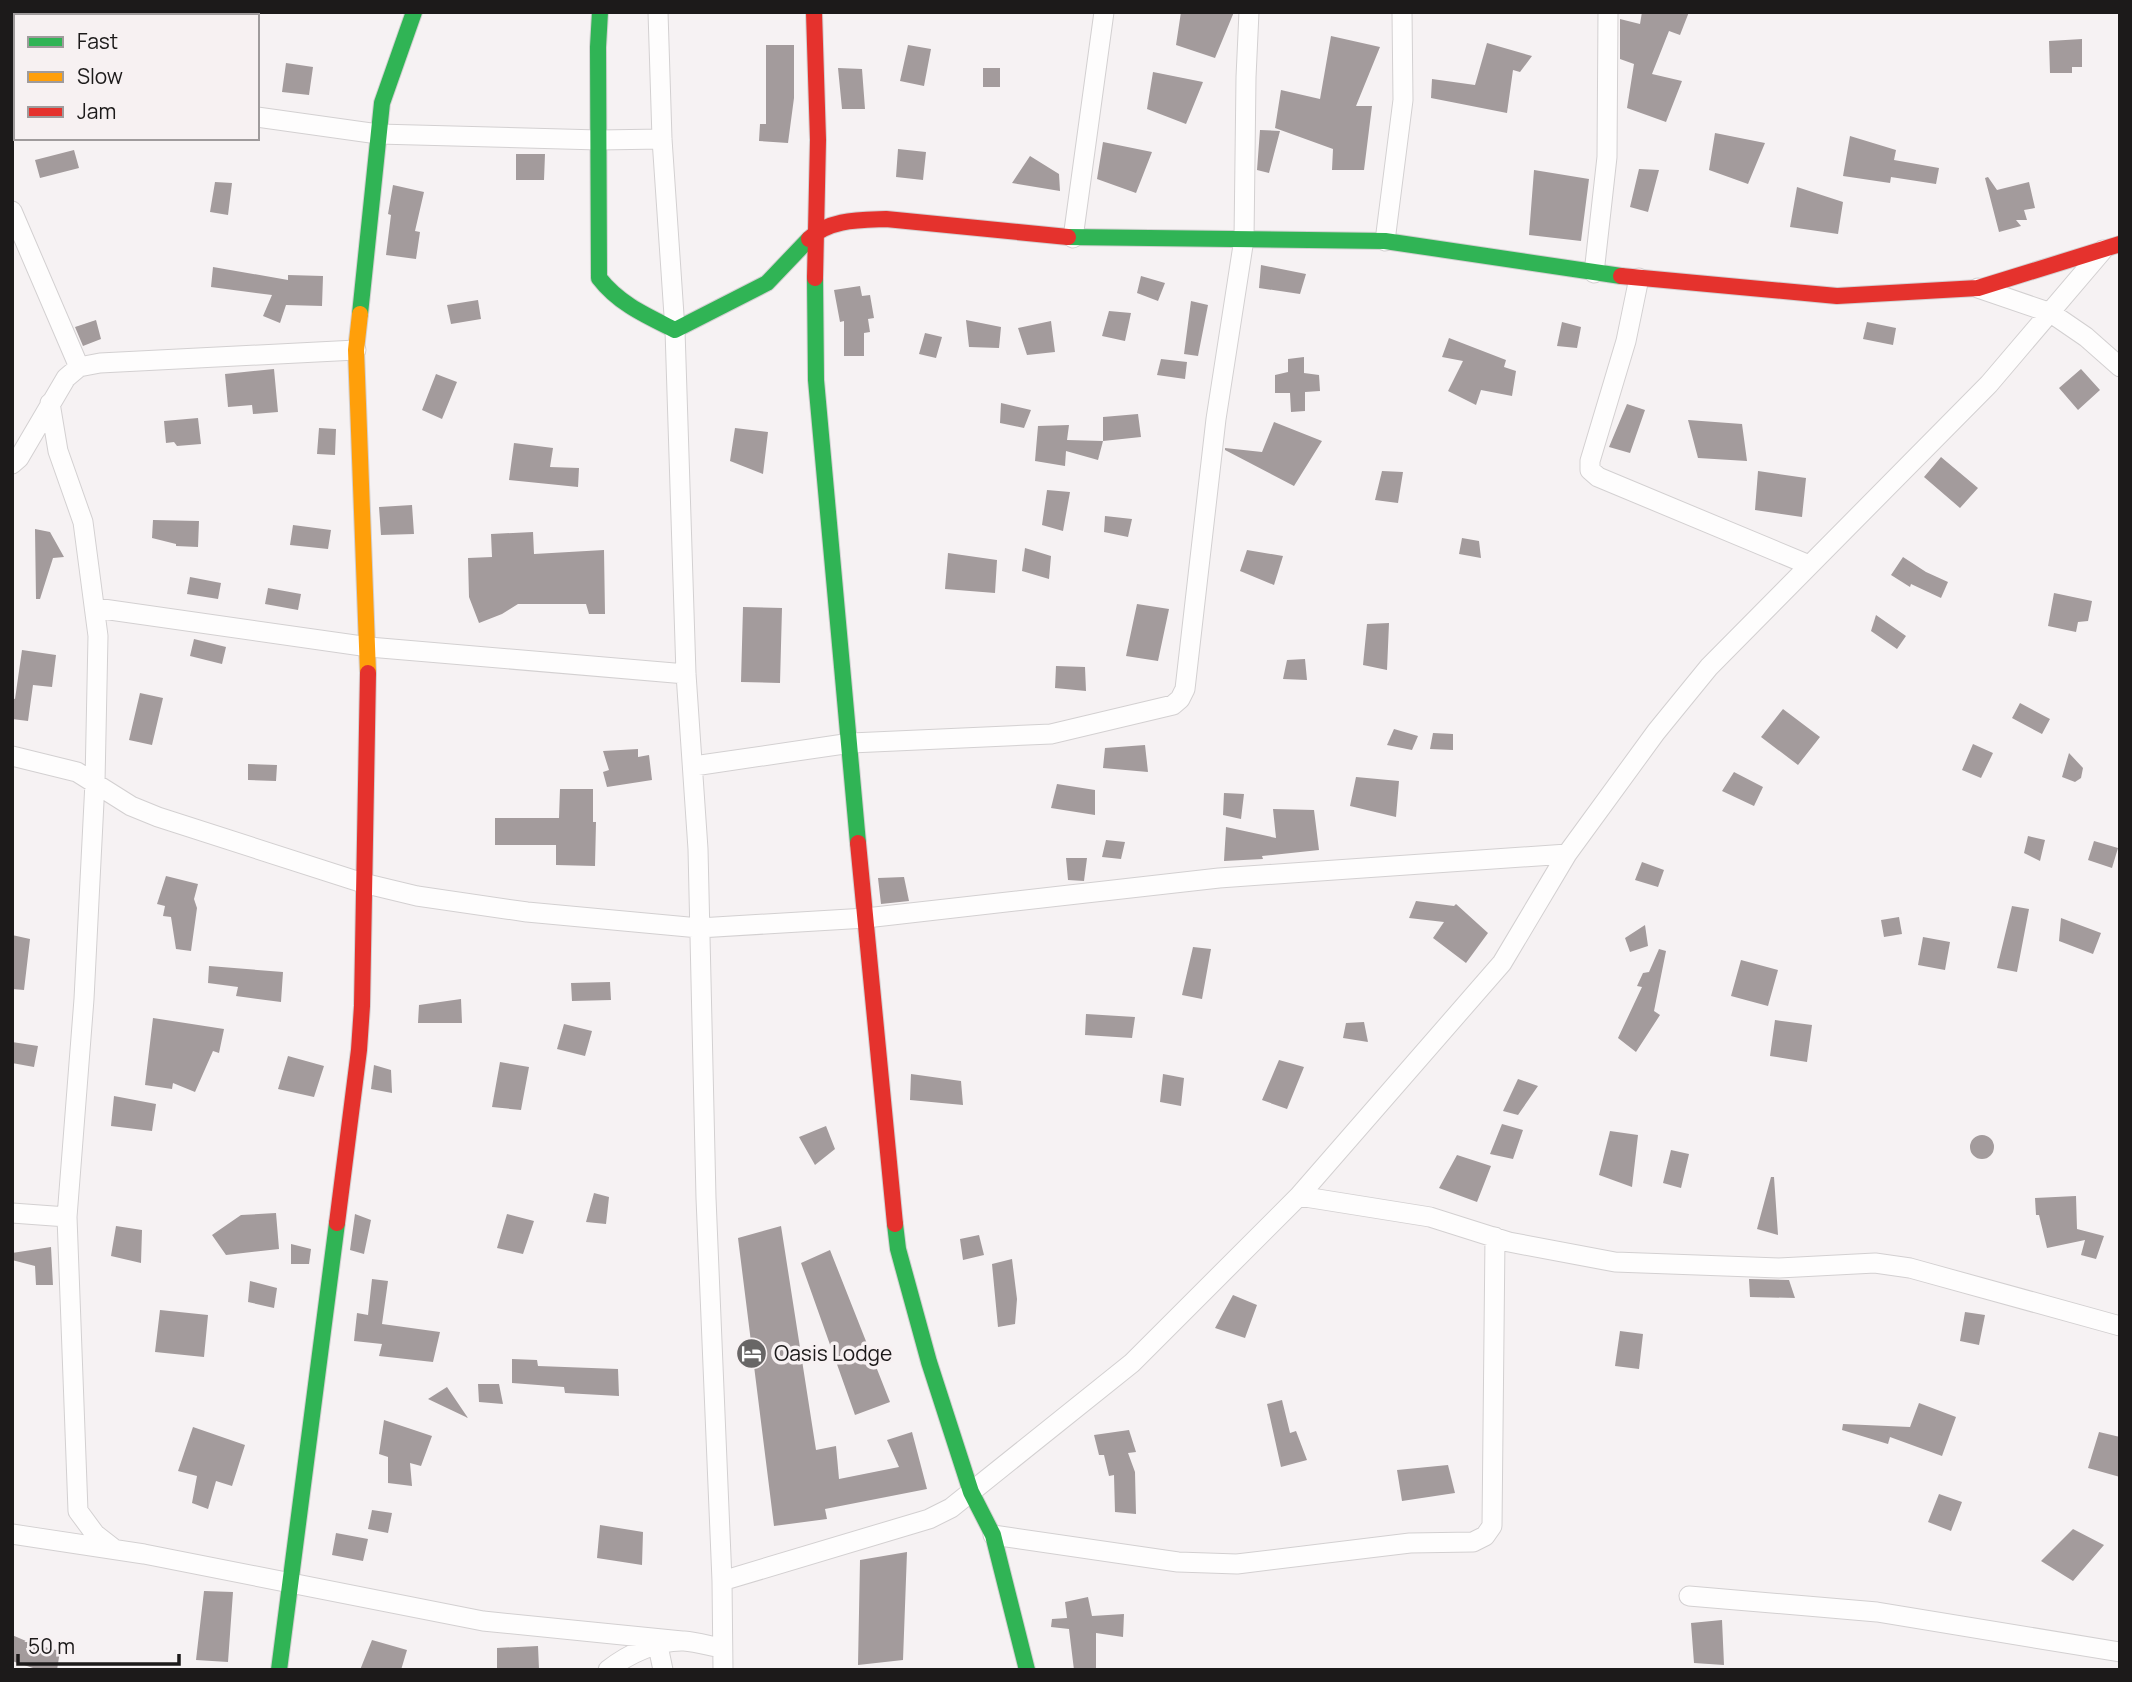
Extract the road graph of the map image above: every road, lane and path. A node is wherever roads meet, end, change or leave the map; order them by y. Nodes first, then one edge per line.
1 (414, 12) edge
2 (600, 12) edge
3 (658, 12) edge
4 (814, 12) edge
5 (1104, 12) edge
6 (1249, 12) edge
7 (1402, 12) edge
8 (1608, 12) edge
9 (259, 117) edge
10 (378, 134) junction
11 (598, 139) junction
12 (662, 139) junction
13 (12, 211) edge
14 (815, 233) junction
15 (1073, 238) junction
16 (1244, 239) junction
17 (1385, 241) junction
18 (2112, 246) edge
19 (1594, 274) junction
20 (1639, 278) junction
21 (1978, 288) junction
22 (2051, 313) junction
23 (675, 330) junction
24 (356, 350) junction
25 (79, 367) junction
26 (2120, 367) edge
27 (50, 403) junction
28 (12, 464) edge
29 (1809, 565) junction
30 (96, 608) junction
31 (369, 647) junction
32 (686, 674) junction
33 (851, 743) junction
34 (12, 756) edge
35 (694, 766) junction
36 (95, 782) junction
37 (1567, 854) junction
38 (363, 883) junction
39 (866, 918) junction
40 (699, 928) junction
41 (1299, 1196) junction
42 (12, 1213) edge
43 (67, 1217) junction
44 (1495, 1237) junction
45 (2120, 1326) edge
46 (971, 1492) junction
47 (12, 1534) edge
48 (993, 1535) junction
49 (113, 1548) junction
50 (722, 1581) junction
51 (291, 1582) junction
52 (1689, 1596) dead end
53 (682, 1641) junction
54 (658, 1646) junction
55 (722, 1648) junction
56 (2120, 1652) edge
57 (279, 1670) edge
58 (608, 1670) edge
59 (663, 1670) edge
60 (723, 1670) edge
61 (1027, 1670) edge

1 - 10 street
2 - 11 street
3 - 12 street
4 - 14 street
5 - 15 street
6 - 16 street
7 - 17 street
8 - 19 street
9 - 10 street
10 - 11 street
10 - 24 street
11 - 12 street
11 - 23 street
12 - 23 street
13 - 25 street
14 - 15 street
14 - 23 street
14 - 33 street
15 - 16 street
16 - 17 street
16 - 33 street
17 - 19 street
18 - 21 street
18 - 22 street
19 - 20 street
20 - 21 street
20 - 29 street
21 - 22 street
22 - 26 street
22 - 29 street
23 - 32 street
24 - 25 street
24 - 31 street
25 - 27 street
27 - 28 street
27 - 30 street
29 - 37 street
30 - 31 street
30 - 36 street
31 - 32 street
31 - 38 street
32 - 35 street
33 - 35 street
33 - 39 street
34 - 36 street
35 - 40 street
36 - 38 street
36 - 43 street
37 - 39 street
37 - 41 street
38 - 40 street
38 - 51 street
39 - 40 street
39 - 46 street
40 - 50 street
41 - 44 street
41 - 46 street
42 - 43 street
43 - 49 street
44 - 45 street
44 - 48 street
46 - 48 street
46 - 50 street
47 - 49 street
48 - 61 street
49 - 51 street
50 - 55 street
51 - 53 street
51 - 57 street
52 - 56 street
53 - 54 street
53 - 55 street
54 - 58 street
54 - 59 street
55 - 60 street

